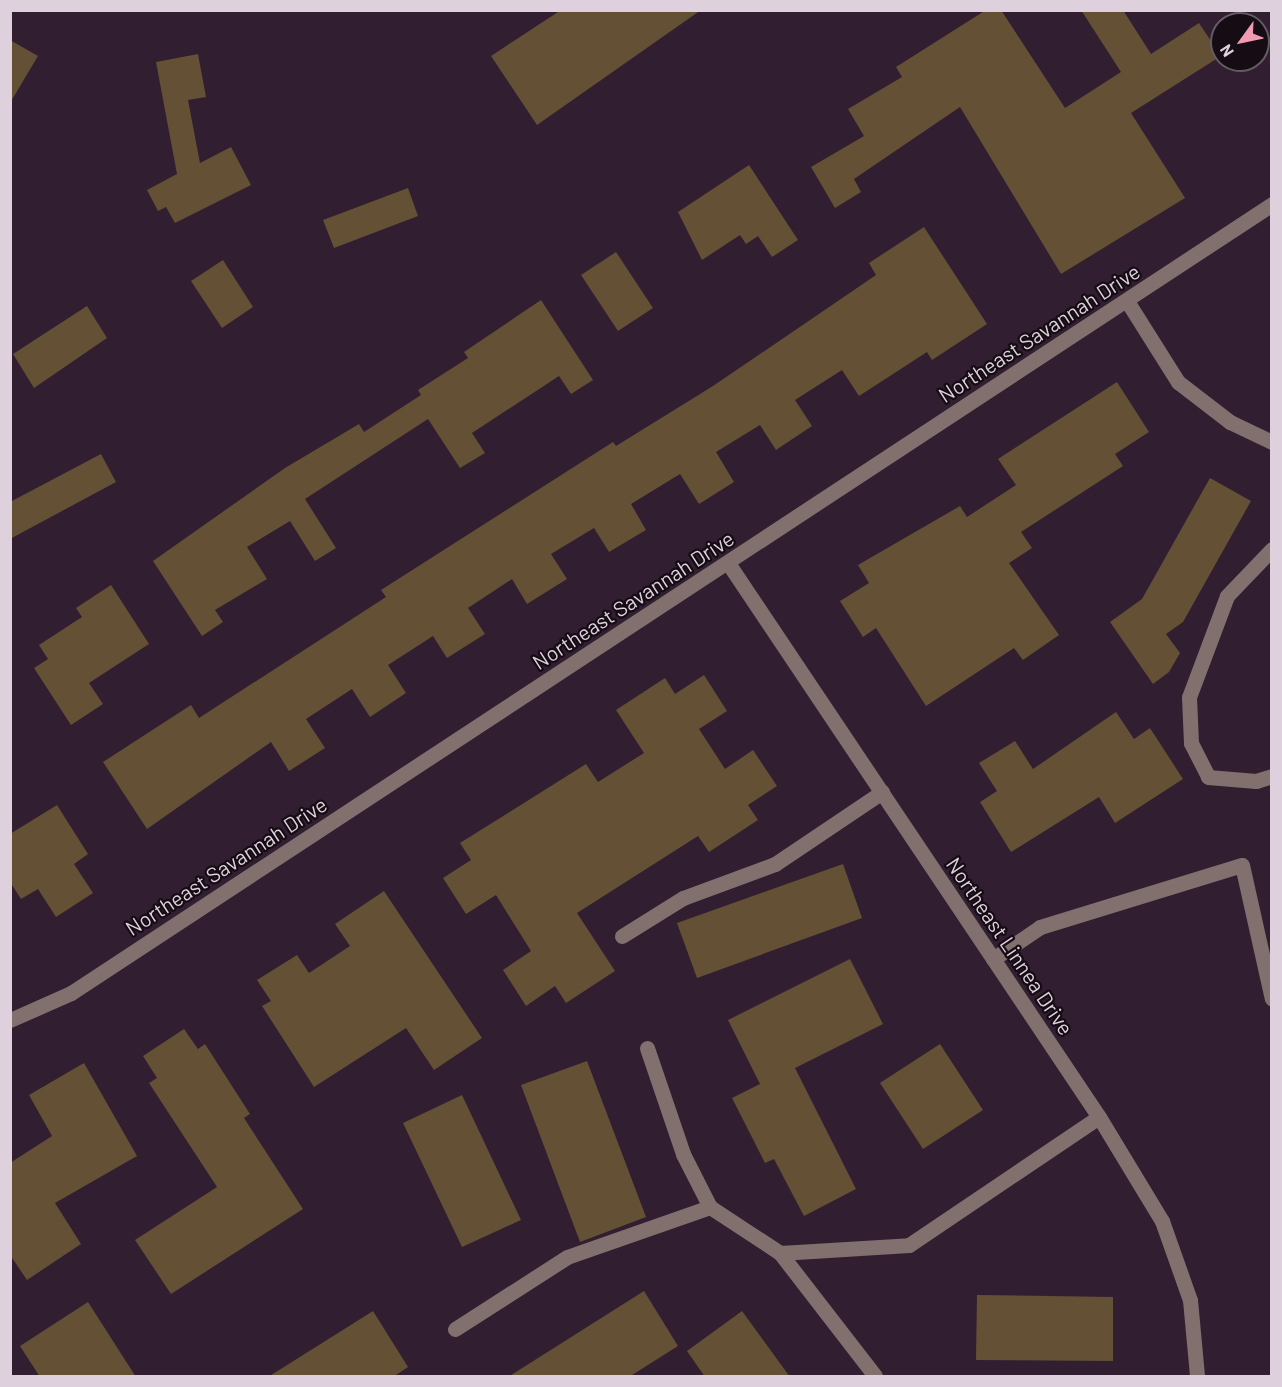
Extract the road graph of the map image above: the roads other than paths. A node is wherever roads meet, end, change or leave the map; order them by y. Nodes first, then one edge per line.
1 (1272, 204) edge
2 (1127, 302) junction
3 (1272, 442) edge
4 (1272, 549) edge
5 (728, 563) junction
6 (1272, 776) edge
7 (882, 792) junction
8 (622, 936) dead end
9 (993, 959) junction
10 (1272, 999) edge
11 (10, 1020) edge
12 (647, 1048) dead end
13 (1100, 1117) junction
14 (710, 1207) junction
15 (780, 1253) junction
16 (455, 1329) dead end
17 (875, 1377) edge
18 (1197, 1377) edge

1 - 2 street, Northeast Savannah Drive
2 - 3 street
2 - 5 street, Northeast Savannah Drive
4 - 6 street
5 - 7 street, Northeast Linnea Drive
5 - 11 street, Northeast Savannah Drive
7 - 8 street
7 - 9 street, Northeast Linnea Drive
9 - 10 street
9 - 13 street, Northeast Linnea Drive
12 - 14 street
13 - 15 street
13 - 18 street, Northeast Linnea Drive
14 - 15 street
14 - 16 street
15 - 17 street

